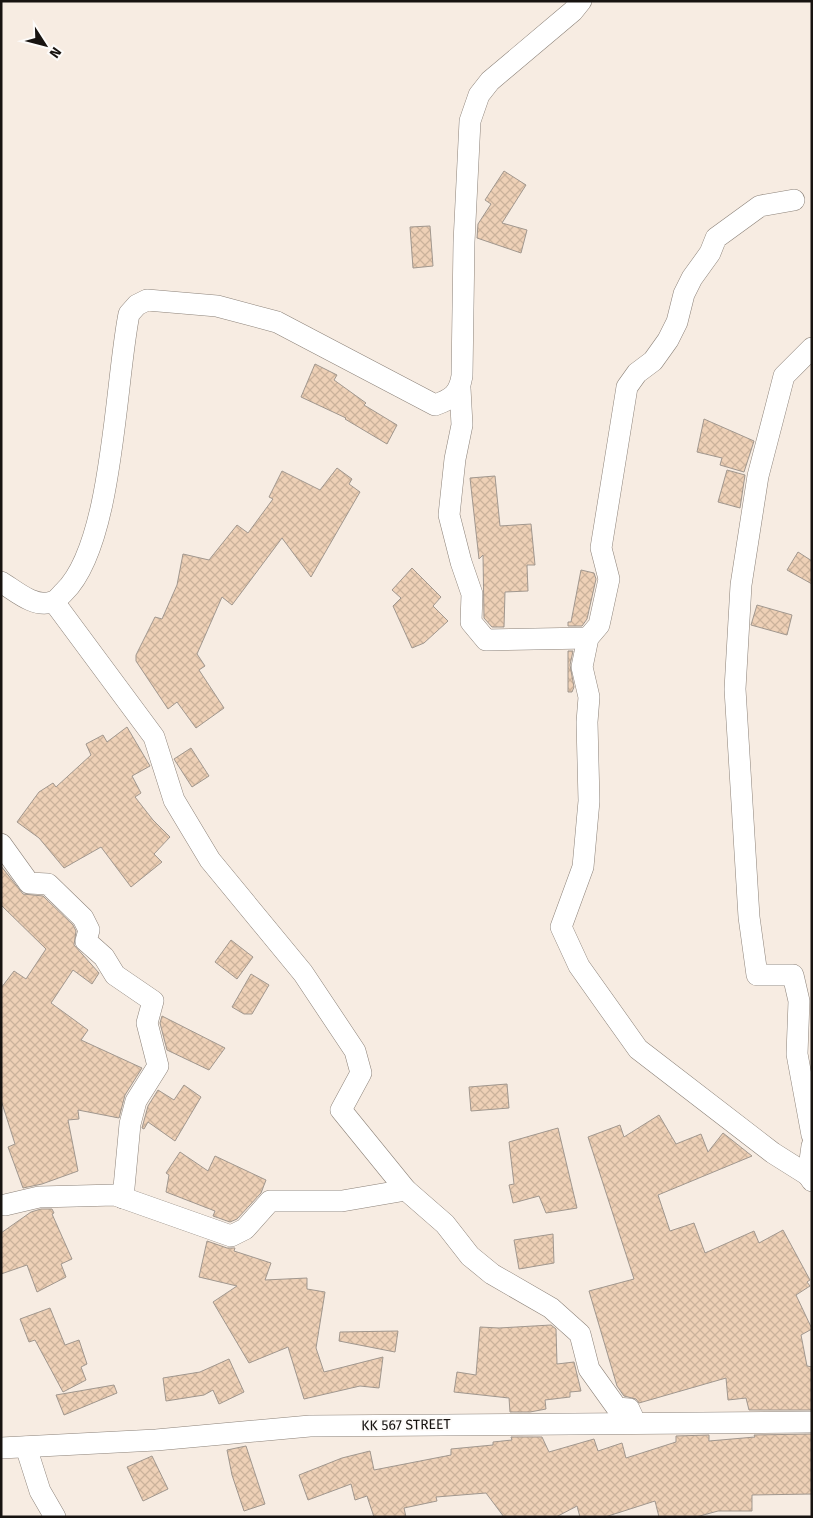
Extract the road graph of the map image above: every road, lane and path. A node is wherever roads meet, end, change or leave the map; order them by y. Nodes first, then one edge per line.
1 (581, 1) edge
2 (794, 200) dead end
3 (812, 348) edge
4 (460, 388) junction
5 (1, 582) edge
6 (54, 602) junction
7 (588, 638) junction
8 (1, 844) edge
9 (812, 1135) edge
10 (812, 1146) edge
11 (810, 1176) edge
12 (406, 1190) junction
13 (123, 1198) junction
14 (2, 1203) edge
15 (635, 1422) junction
16 (812, 1422) edge
17 (26, 1446) junction
18 (1, 1448) edge
19 (55, 1517) edge

1 - 4 street
2 - 7 street
3 - 9 street
4 - 6 street
4 - 7 street
5 - 6 street
6 - 12 street
7 - 11 street
8 - 13 street
10 - 11 street
12 - 13 street
12 - 15 street
13 - 14 street
15 - 16 street, KK 567 STREET
15 - 17 street, KK 567 STREET
17 - 18 street, KK 567 STREET
17 - 19 street

